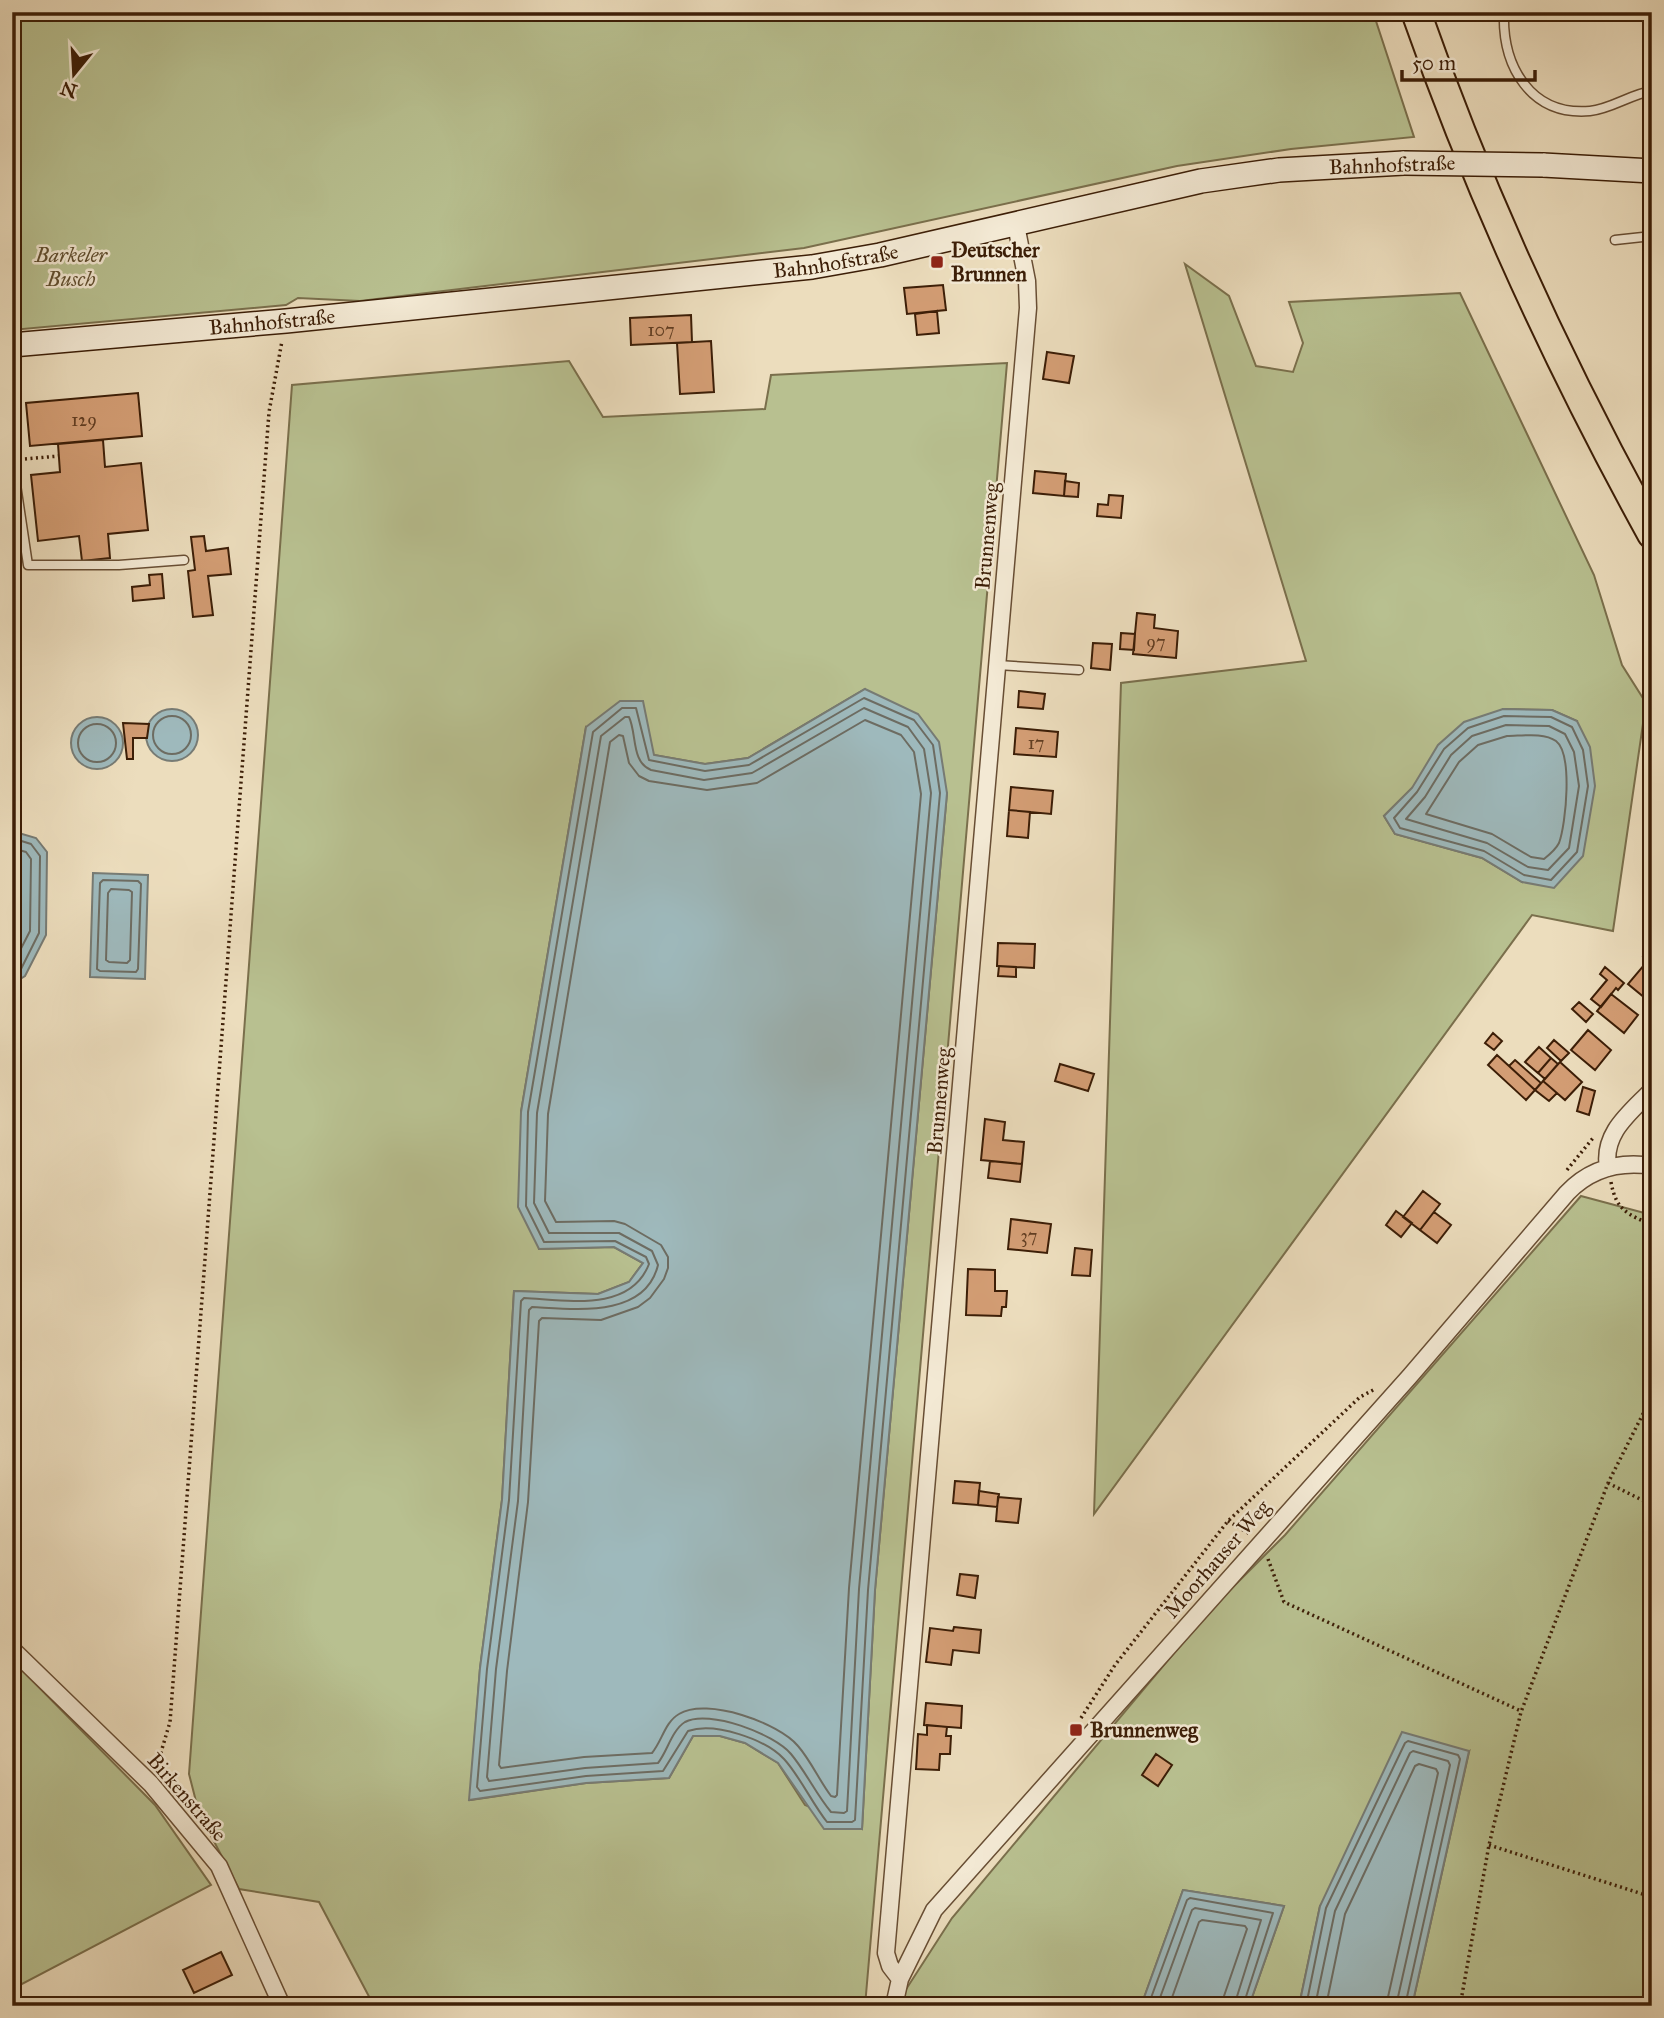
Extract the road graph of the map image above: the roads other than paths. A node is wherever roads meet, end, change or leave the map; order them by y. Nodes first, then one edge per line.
1 (1416, 12) edge
2 (1504, 12) edge
3 (1652, 91) edge
4 (1652, 171) edge
5 (1016, 225) junction
6 (1652, 236) edge
7 (1615, 240) dead end
8 (12, 345) edge
9 (12, 459) edge
10 (1652, 534) edge
11 (184, 560) dead end
12 (997, 666) junction
13 (1079, 670) dead end
14 (1652, 1090) edge
15 (1652, 1166) edge
16 (1608, 1168) junction
17 (12, 1649) edge
18 (900, 1979) junction
19 (282, 2006) edge
20 (894, 2006) edge

1 - 10 highway
2 - 3 lane
4 - 5 street, Bahnhofstraße, bridge
5 - 8 street, Bahnhofstraße
5 - 12 street, Brunnenweg
6 - 7 lane
9 - 11 lane
12 - 13 lane
12 - 18 street, Brunnenweg
14 - 16 street
15 - 16 street, Moorhauser Weg
16 - 18 street, Moorhauser Weg
17 - 19 street, Birkenstraße
18 - 20 street, Moorhauser Weg

